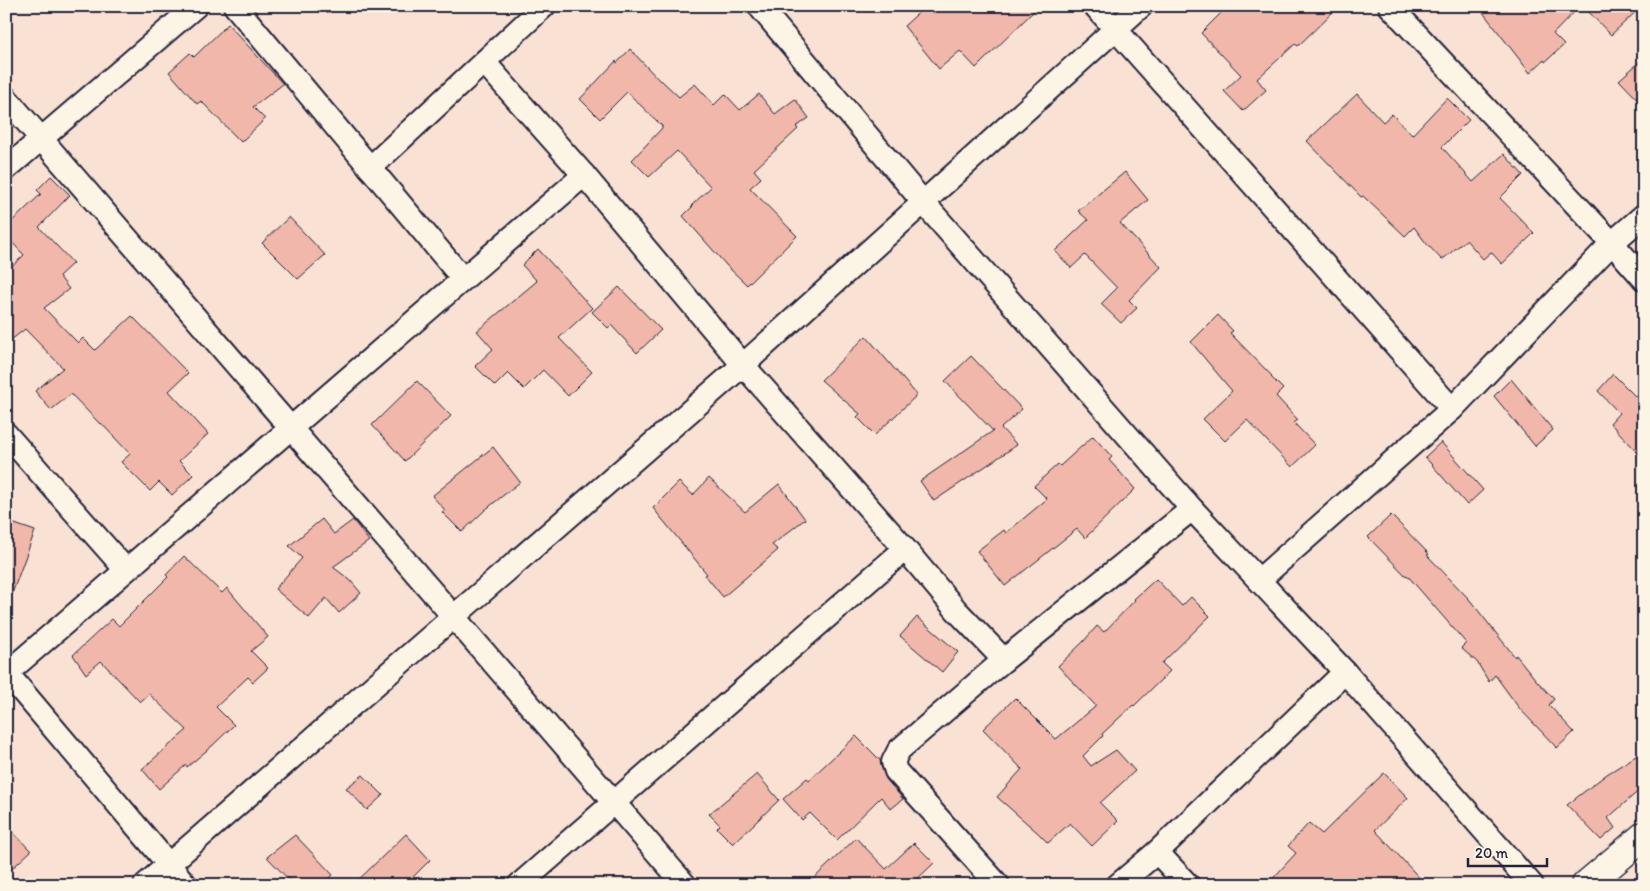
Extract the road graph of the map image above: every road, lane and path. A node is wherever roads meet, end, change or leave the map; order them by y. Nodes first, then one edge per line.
1 (196, 6) edge
2 (234, 6) edge
3 (544, 6) edge
4 (760, 6) edge
5 (1095, 6) edge
6 (1141, 6) edge
7 (1390, 6) edge
8 (1115, 29) junction
9 (484, 62) junction
10 (6, 98) edge
11 (41, 139) junction
12 (370, 168) junction
13 (6, 169) edge
14 (584, 175) junction
15 (923, 202) junction
16 (1644, 215) edge
17 (1612, 243) junction
18 (463, 279) junction
19 (1644, 279) edge
20 (743, 365) junction
21 (1452, 409) junction
22 (290, 427) junction
23 (10, 445) edge
24 (1192, 509) junction
25 (905, 549) junction
26 (126, 570) junction
27 (1259, 580) junction
28 (454, 616) junction
29 (1004, 660) junction
30 (6, 672) edge
31 (1345, 672) junction
32 (614, 802) junction
33 (1644, 836) edge
34 (1157, 852) junction
35 (169, 864) junction
36 (1599, 881) edge
37 (145, 885) edge
38 (186, 885) edge
39 (519, 885) edge
40 (685, 885) edge
41 (998, 885) edge
42 (1118, 885) edge
43 (1188, 885) edge
44 (1532, 885) edge

1 - 11 street
2 - 12 street
3 - 9 street
4 - 15 street
5 - 8 street
6 - 8 street
7 - 17 street
8 - 15 street
8 - 21 street
9 - 12 street
9 - 14 street
10 - 11 street
11 - 13 street
11 - 22 street
12 - 18 street
14 - 18 street
14 - 20 street
15 - 20 street
15 - 24 street
16 - 17 street
17 - 19 street
17 - 21 street
18 - 22 street
20 - 25 street
20 - 28 street
21 - 27 street
22 - 26 street
22 - 28 street
23 - 26 street
24 - 27 street
24 - 29 street
25 - 29 street
25 - 32 street
26 - 30 street
27 - 31 street
28 - 32 street
28 - 35 street
29 - 41 street
30 - 35 street
31 - 34 street
31 - 44 street
32 - 39 street
32 - 40 street
33 - 36 street
34 - 42 street
34 - 43 street
35 - 37 street
35 - 38 street

